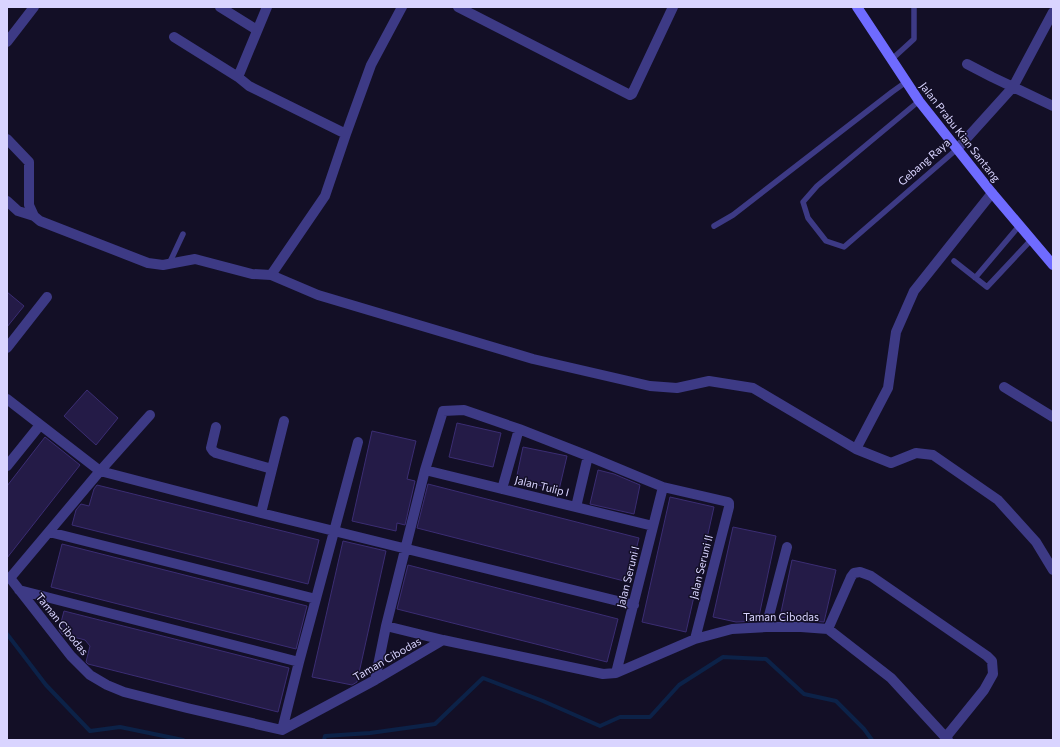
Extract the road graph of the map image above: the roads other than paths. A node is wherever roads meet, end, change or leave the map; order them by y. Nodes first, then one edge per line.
1 (34, 7) edge
2 (220, 7) edge
3 (267, 7) edge
4 (402, 7) edge
5 (458, 7) edge
6 (673, 7) edge
7 (857, 7) edge
8 (914, 7) edge
9 (1053, 12) edge
10 (256, 30) junction
11 (174, 37) dead end
12 (7, 42) edge
13 (892, 60) junction
14 (967, 64) dead end
15 (238, 77) junction
16 (906, 82) junction
17 (1013, 88) junction
18 (919, 101) junction
19 (1053, 106) edge
20 (346, 134) junction
21 (7, 139) edge
22 (957, 149) junction
23 (992, 193) junction
24 (7, 201) edge
25 (34, 216) junction
26 (714, 226) dead end
27 (1019, 226) junction
28 (183, 234) dead end
29 (1031, 240) junction
30 (954, 261) dead end
31 (169, 264) junction
32 (1053, 264) edge
33 (271, 274) junction
34 (975, 278) junction
35 (47, 297) dead end
36 (7, 348) edge
37 (1004, 387) dead end
38 (7, 399) edge
39 (150, 415) dead end
40 (1053, 417) edge
41 (284, 421) dead end
42 (40, 425) junction
43 (216, 427) dead end
44 (519, 429) junction
45 (358, 442) dead end
46 (856, 449) junction
47 (588, 456) junction
48 (7, 466) edge
49 (272, 469) junction
50 (424, 470) junction
51 (100, 471) junction
52 (663, 487) junction
53 (502, 489) junction
54 (576, 507) junction
55 (261, 513) junction
56 (653, 526) junction
57 (334, 531) junction
58 (49, 532) junction
59 (787, 547) dead end
60 (405, 548) junction
61 (1053, 570) edge
62 (8, 578) edge
63 (19, 590) junction
64 (316, 599) junction
65 (634, 604) junction
66 (386, 626) junction
67 (766, 627) junction
68 (828, 629) junction
69 (695, 639) junction
70 (443, 640) junction
71 (299, 662) junction
72 (616, 673) junction
73 (375, 680) junction
74 (282, 730) junction
75 (947, 739) edge

1 - 12 street
2 - 10 street
3 - 10 street
4 - 20 street
5 - 6 street
7 - 13 main road, Jalan Prabu Kian Santang
8 - 13 lane
9 - 17 street, Gebang Raya
10 - 15 street
11 - 15 street
13 - 16 main road, Jalan Prabu Kian Santang
14 - 17 street
15 - 20 street
16 - 18 main road, Jalan Prabu Kian Santang
16 - 26 lane
17 - 19 street
17 - 22 street, Gebang Raya
18 - 22 main road, Jalan Prabu Kian Santang
18 - 22 lane, Gebang Raya
20 - 33 street
21 - 25 street
22 - 23 main road, Jalan Prabu Kian Santang
23 - 27 main road, Jalan Prabu Kian Santang
23 - 46 street
24 - 25 street
25 - 31 street
27 - 29 main road, Jalan Prabu Kian Santang
27 - 34 lane
28 - 31 lane
29 - 32 main road, Jalan Prabu Kian Santang
29 - 34 lane
30 - 34 lane
31 - 33 street
33 - 46 street
35 - 36 street
37 - 40 street
38 - 42 street
39 - 51 street
41 - 49 street
42 - 48 street
42 - 51 street
43 - 49 street
44 - 47 street
44 - 50 street
44 - 53 street
45 - 57 street
46 - 61 street
47 - 52 street
47 - 54 street
49 - 55 street
50 - 53 street, Jalan Tulip I
50 - 60 street
51 - 55 street
51 - 58 street
52 - 56 street, Jalan Seruni I
52 - 69 street, Jalan Seruni II
53 - 54 street, Jalan Tulip I
54 - 56 street, Jalan Tulip I
55 - 57 street
56 - 65 street, Jalan Seruni I
57 - 60 street
57 - 64 street
58 - 62 street
58 - 64 street
59 - 67 street
60 - 65 street
60 - 66 street
62 - 63 street, Taman Cibodas
63 - 71 street
63 - 74 street, Taman Cibodas
64 - 71 street
65 - 72 street, Jalan Seruni I
66 - 70 street
66 - 73 street
67 - 68 street, Taman Cibodas
67 - 69 street, Taman Cibodas
68 - 75 street, Taman Cibodas
68 - 75 street, Taman Cibodas
69 - 72 street, Taman Cibodas
70 - 72 street, Taman Cibodas
70 - 73 street, Taman Cibodas
71 - 74 street
73 - 74 street, Taman Cibodas

